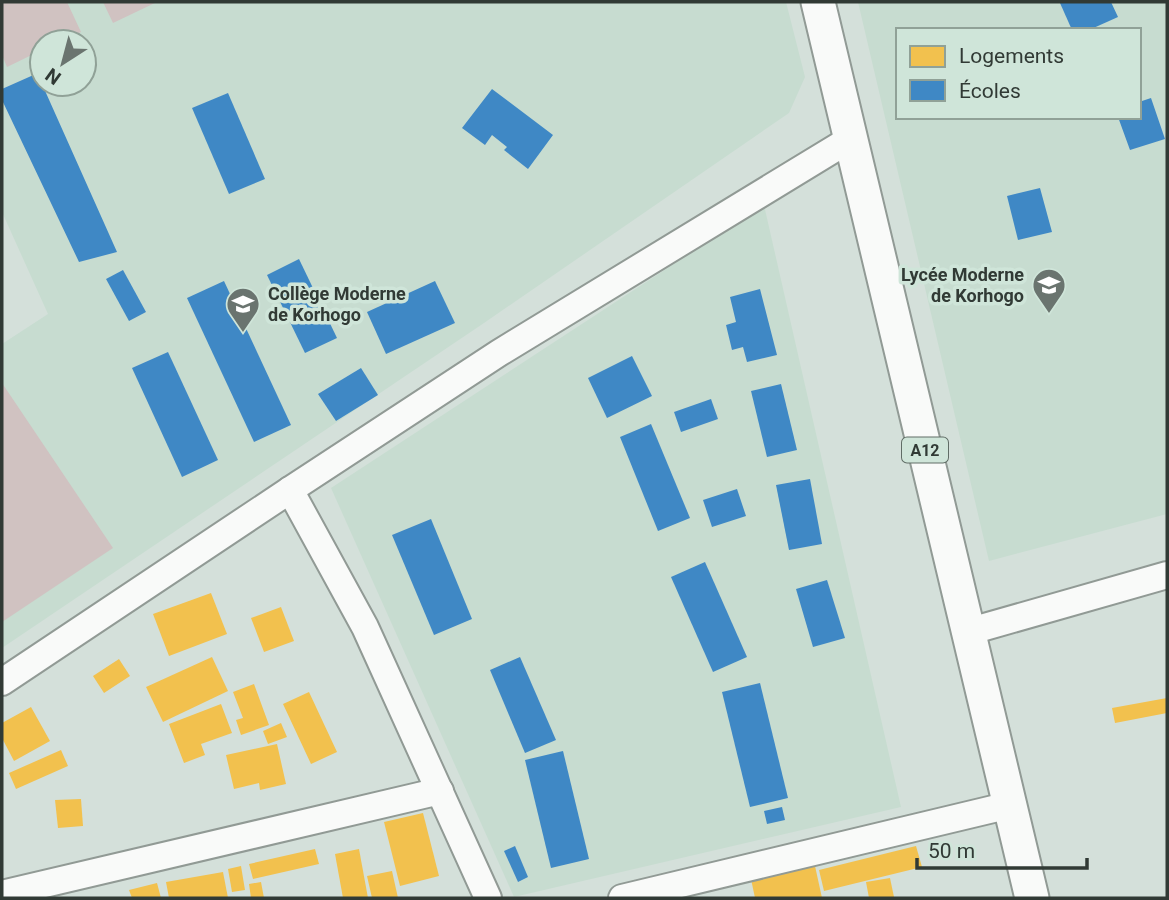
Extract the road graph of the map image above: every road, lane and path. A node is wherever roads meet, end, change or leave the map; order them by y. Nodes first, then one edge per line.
1 (818, 2) edge
2 (852, 138) junction
3 (290, 490) junction
4 (1167, 575) edge
5 (967, 632) junction
6 (2, 682) edge
7 (440, 791) junction
8 (1010, 805) junction
9 (2, 894) edge
10 (488, 898) edge
11 (622, 898) edge
12 (1032, 898) edge

1 - 2 main road, A12
2 - 3 street
2 - 5 main road, A12
3 - 6 street
3 - 7 street
4 - 5 street
5 - 8 main road, A12
7 - 9 street
7 - 10 street
8 - 11 street
8 - 12 main road, A12

